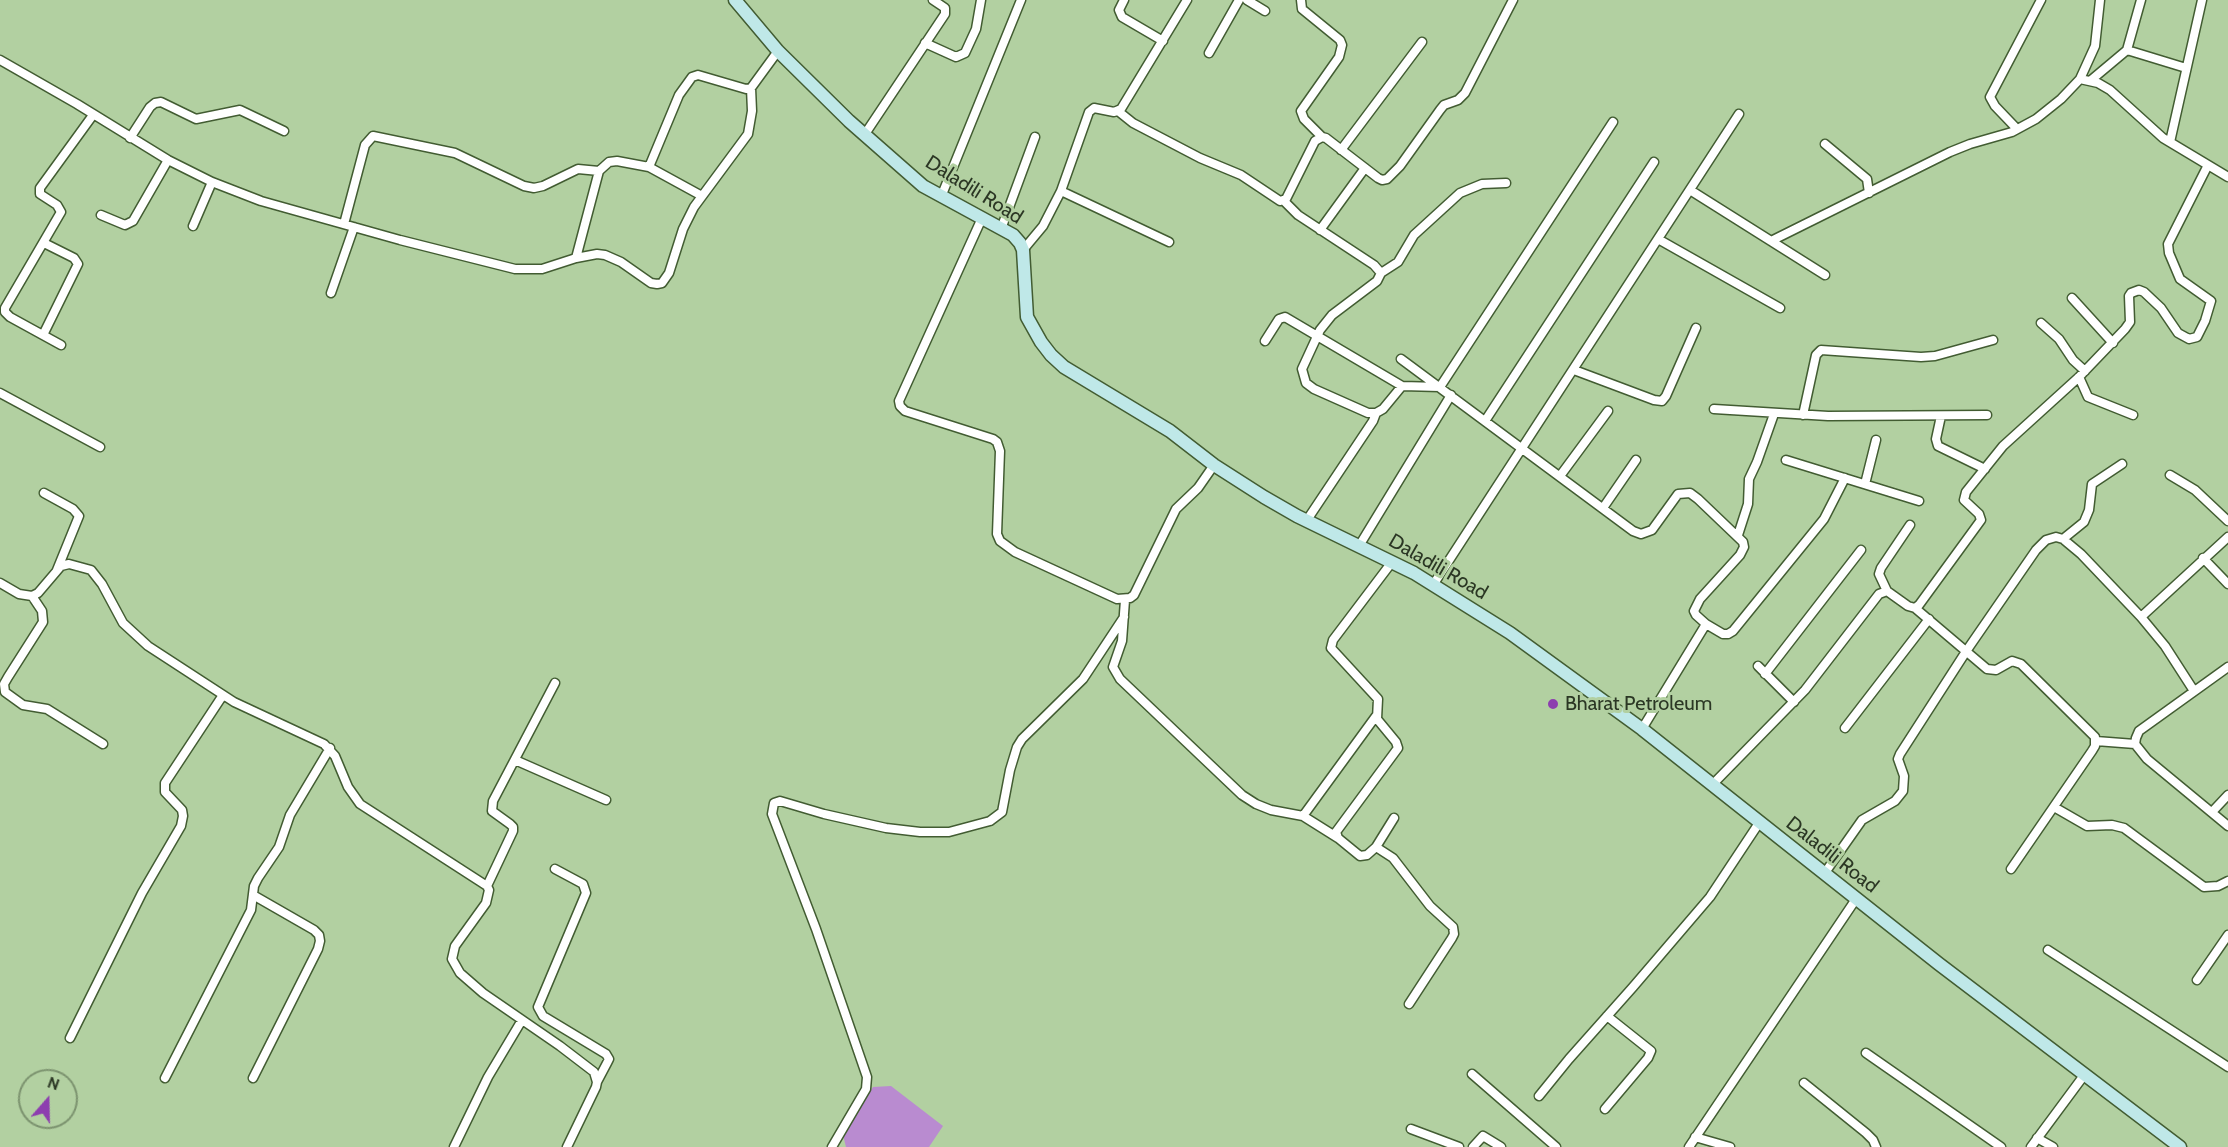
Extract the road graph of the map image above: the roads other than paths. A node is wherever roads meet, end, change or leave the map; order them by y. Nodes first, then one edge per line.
1 (933, 0) edge
2 (981, 0) edge
3 (1021, 0) edge
4 (1124, 0) edge
5 (1187, 0) edge
6 (1239, 0) edge
7 (1247, 0) edge
8 (1301, 0) edge
9 (1513, 0) edge
10 (2041, 0) edge
11 (2100, 0) edge
12 (2141, 0) edge
13 (2202, 0) edge
14 (741, 2) edge
15 (1265, 10) dead end
16 (1163, 41) junction
17 (1422, 42) dead end
18 (926, 43) junction
19 (2127, 50) junction
20 (778, 51) junction
21 (1209, 53) dead end
22 (0, 60) edge
23 (2186, 69) junction
24 (2080, 79) junction
25 (2090, 81) junction
26 (751, 88) junction
27 (1118, 111) junction
28 (1739, 114) dead end
29 (93, 115) junction
30 (1613, 122) dead end
31 (2017, 129) junction
32 (284, 131) dead end
33 (865, 134) junction
34 (1035, 137) dead end
35 (1322, 137) junction
36 (130, 138) junction
37 (2170, 142) junction
38 (1825, 144) dead end
39 (1341, 150) junction
40 (168, 160) junction
41 (1654, 162) dead end
42 (2208, 165) junction
43 (649, 167) junction
44 (1365, 168) junction
45 (599, 171) junction
46 (2228, 177) edge
47 (212, 182) junction
48 (1506, 183) dead end
49 (1690, 190) junction
50 (1061, 191) junction
51 (1869, 193) junction
52 (702, 196) junction
53 (941, 197) junction
54 (1284, 201) junction
55 (101, 215) dead end
56 (982, 218) junction
57 (344, 224) junction
58 (193, 226) dead end
59 (354, 227) junction
60 (1001, 229) junction
61 (1320, 230) junction
62 (1658, 239) junction
63 (1771, 241) junction
64 (1169, 242) dead end
65 (44, 243) junction
66 (1023, 250) junction
67 (576, 258) junction
68 (1381, 273) junction
69 (1825, 275) dead end
70 (331, 292) dead end
71 (2072, 298) dead end
72 (1780, 308) dead end
73 (2041, 323) dead end
74 (1696, 328) dead end
75 (1318, 334) junction
76 (43, 335) junction
77 (1993, 340) dead end
78 (1265, 341) dead end
79 (2113, 343) junction
80 (61, 345) dead end
81 (1401, 358) dead end
82 (1574, 370) junction
83 (2082, 374) junction
84 (1402, 386) junction
85 (1440, 387) junction
86 (0, 393) edge
87 (1451, 395) junction
88 (1714, 409) dead end
89 (1608, 411) dead end
90 (1376, 413) junction
91 (1774, 414) junction
92 (1803, 415) junction
93 (2133, 415) dead end
94 (1941, 416) junction
95 (1987, 416) dead end
96 (1485, 421) junction
97 (1876, 440) dead end
98 (100, 447) dead end
99 (1523, 448) junction
100 (1636, 460) dead end
101 (1786, 460) dead end
102 (2122, 464) dead end
103 (1214, 465) junction
104 (1985, 469) junction
105 (2170, 475) dead end
106 (1560, 476) junction
107 (1845, 478) junction
108 (1865, 484) junction
109 (44, 493) dead end
110 (1919, 501) dead end
111 (1603, 508) junction
112 (1307, 520) junction
113 (2228, 521) edge
114 (1910, 525) dead end
115 (1738, 536) junction
116 (2228, 537) edge
117 (2062, 539) junction
118 (1359, 546) junction
119 (1861, 550) dead end
120 (2203, 558) junction
121 (1392, 562) junction
122 (57, 570) junction
123 (0, 583) edge
124 (2228, 584) edge
125 (1433, 585) junction
126 (1887, 591) junction
127 (32, 596) junction
128 (1125, 600) junction
129 (1915, 608) junction
130 (1124, 617) junction
131 (2140, 617) junction
132 (1929, 619) junction
133 (1706, 624) junction
134 (1967, 650) junction
135 (1758, 666) dead end
136 (2228, 667) edge
137 (1765, 674) junction
138 (555, 683) dead end
139 (2194, 691) junction
140 (3, 692) edge
141 (224, 695) junction
142 (1794, 702) junction
143 (1376, 716) junction
144 (1845, 728) dead end
145 (1642, 729) junction
146 (2096, 741) junction
147 (103, 744) dead end
148 (2135, 744) junction
149 (330, 748) junction
150 (515, 760) junction
151 (1712, 785) junction
152 (2228, 795) edge
153 (606, 800) dead end
154 (2054, 807) junction
155 (2212, 812) junction
156 (1304, 816) junction
157 (1394, 818) dead end
158 (1759, 823) junction
159 (2228, 826) edge
160 (1338, 838) junction
161 (1376, 847) junction
162 (555, 869) dead end
163 (2011, 869) dead end
164 (1824, 874) junction
165 (2228, 881) edge
166 (487, 886) junction
167 (253, 895) junction
168 (1856, 899) junction
169 (2228, 935) edge
170 (2048, 950) dead end
171 (2197, 980) dead end
172 (1409, 1004) dead end
173 (1607, 1016) junction
174 (522, 1020) junction
175 (70, 1038) dead end
176 (1866, 1053) dead end
177 (2228, 1067) edge
178 (1472, 1074) dead end
179 (2085, 1074) junction
180 (165, 1078) dead end
181 (254, 1078) dead end
182 (597, 1082) junction
183 (1804, 1083) dead end
184 (1539, 1096) dead end
185 (1605, 1109) dead end
186 (1412, 1129) dead end
187 (1695, 1137) junction
188 (2037, 1138) junction
189 (571, 1146) edge
190 (454, 1147) edge
191 (832, 1147) edge
192 (1459, 1147) edge
193 (1473, 1147) edge
194 (1501, 1147) edge
195 (1556, 1147) edge
196 (1689, 1147) edge
197 (1730, 1147) edge
198 (1875, 1147) edge
199 (2001, 1147) edge
200 (2031, 1147) edge
201 (2053, 1147) edge
202 (2180, 1147) edge

1 - 18 street
2 - 18 street
3 - 53 street
4 - 16 street
5 - 16 street
6 - 21 street
7 - 15 street
8 - 35 street
9 - 44 street
10 - 31 street
11 - 24 street
12 - 19 street
13 - 23 street
14 - 20 main road, Daladili Road
16 - 27 street
17 - 39 street
18 - 33 street
19 - 23 street
19 - 25 street
20 - 26 street
20 - 33 main road, Daladili Road
22 - 29 street
23 - 37 street
24 - 25 street
24 - 31 street
25 - 37 street
26 - 43 street
26 - 52 street
27 - 50 street
27 - 54 street
28 - 49 street
29 - 36 street
29 - 65 street
30 - 85 street
31 - 51 street
32 - 36 street
33 - 53 main road, Daladili Road
34 - 60 street
35 - 39 street
35 - 54 street
36 - 40 street
37 - 42 street
38 - 51 street
39 - 44 street
40 - 47 street
40 - 55 street
41 - 96 street
42 - 46 street
42 - 79 street
43 - 45 street
43 - 52 street
44 - 61 street
45 - 57 street
45 - 67 street
47 - 57 street
47 - 58 street
48 - 68 street
49 - 62 street
49 - 63 street
50 - 64 street
50 - 66 street
51 - 63 street
52 - 67 street
53 - 56 main road, Daladili Road
54 - 61 street
56 - 60 main road, Daladili Road
56 - 128 street
57 - 59 street
59 - 67 street
59 - 70 street
60 - 66 main road, Daladili Road
61 - 68 street
62 - 72 street
62 - 82 street
63 - 69 street
65 - 76 street
65 - 76 street
66 - 103 main road, Daladili Road
68 - 75 street
71 - 79 street
73 - 83 street
74 - 82 street
75 - 78 street
75 - 84 street
75 - 90 street
76 - 80 street
77 - 92 street
79 - 83 street
81 - 85 street
82 - 99 street
83 - 93 street
83 - 104 street
84 - 85 street
84 - 90 street
85 - 87 street
86 - 98 street
87 - 96 street
87 - 118 street
88 - 91 street
89 - 106 street
90 - 112 street
91 - 92 street
91 - 115 street
92 - 94 street
94 - 95 street
94 - 104 street
96 - 99 street
97 - 108 street
99 - 106 street
99 - 125 street
100 - 111 street
101 - 107 street
102 - 117 street
103 - 112 main road, Daladili Road
103 - 128 street
104 - 129 street
105 - 113 street
106 - 111 street
107 - 108 street
107 - 133 street
108 - 110 street
109 - 122 street
111 - 115 street
112 - 118 main road, Daladili Road
114 - 126 street
115 - 133 street
116 - 120 street
117 - 131 street
117 - 134 street
118 - 121 main road, Daladili Road
119 - 137 street
120 - 124 street
120 - 131 street
121 - 125 main road, Daladili Road
121 - 143 street
122 - 127 street
122 - 141 street
123 - 127 street
125 - 145 main road, Daladili Road
126 - 129 street
126 - 142 street
127 - 140 street
128 - 130 street
129 - 132 street
130 - 156 street
130 - 191 street
131 - 139 street
132 - 134 street
132 - 144 street
133 - 145 street
134 - 146 street
134 - 164 street
135 - 137 street
136 - 139 street
137 - 142 street
138 - 150 street
139 - 148 street
140 - 147 street
141 - 149 street
141 - 175 street
142 - 151 street
143 - 156 street
143 - 160 street
145 - 151 main road, Daladili Road
146 - 148 street
146 - 154 street
148 - 155 street
149 - 166 street
149 - 167 street
150 - 153 street
150 - 166 street
151 - 158 main road, Daladili Road
152 - 155 street
154 - 163 street
154 - 165 street
155 - 159 street
156 - 160 street
157 - 161 street
158 - 164 main road, Daladili Road
158 - 173 street
160 - 161 street
161 - 172 street
162 - 182 street
164 - 168 main road, Daladili Road
166 - 174 street
167 - 180 street
167 - 181 street
168 - 179 main road, Daladili Road
168 - 187 street
169 - 171 street
170 - 177 street
173 - 184 street
173 - 185 street
174 - 182 street
174 - 190 street
176 - 199 street
178 - 195 street
179 - 188 street
179 - 202 main road, Daladili Road
182 - 189 street
183 - 198 street
186 - 192 street
187 - 196 street
187 - 197 street
188 - 200 street
188 - 201 street
193 - 194 street

